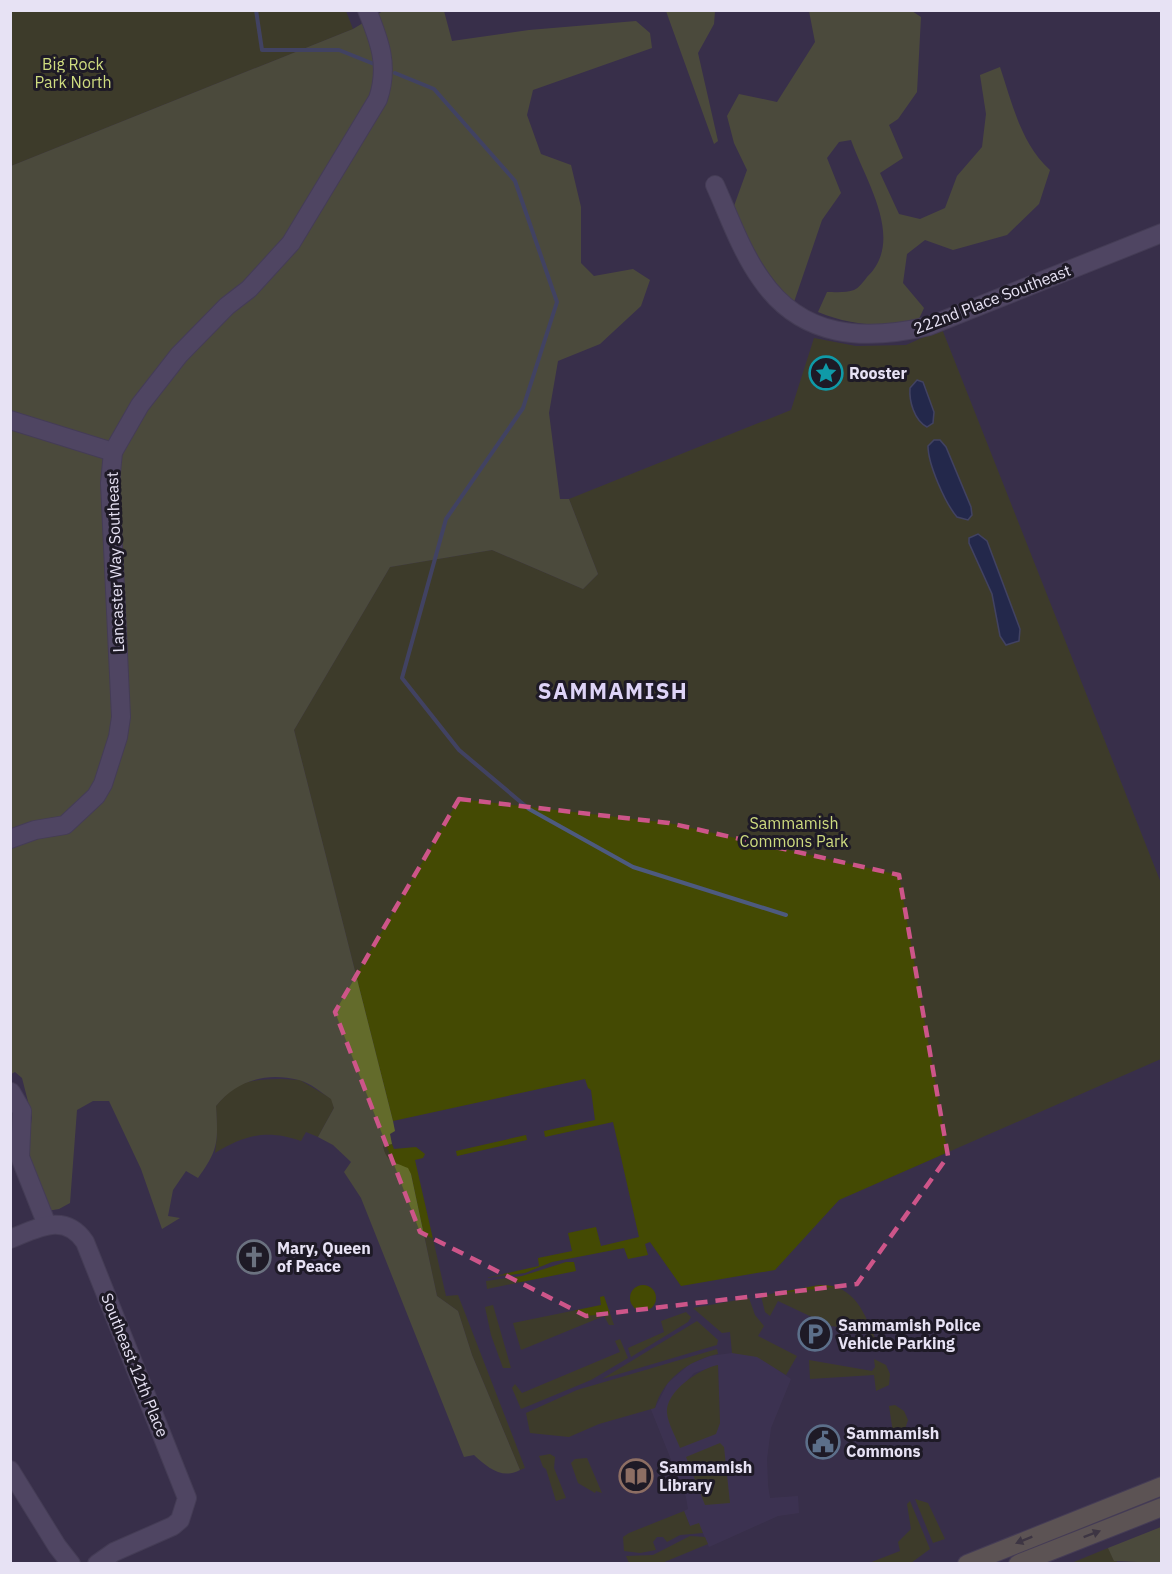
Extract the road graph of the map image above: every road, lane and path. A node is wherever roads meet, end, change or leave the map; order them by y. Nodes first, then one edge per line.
1 (367, 10) edge
2 (715, 185) dead end
3 (1161, 233) edge
4 (10, 420) edge
5 (113, 452) junction
6 (10, 839) edge
7 (11, 1092) edge
8 (47, 1225) junction
9 (10, 1239) edge
10 (10, 1470) edge
11 (1161, 1486) edge
12 (1161, 1507) edge
13 (1056, 1548) junction
14 (72, 1563) edge
15 (97, 1563) edge
16 (967, 1563) edge
17 (1018, 1563) edge
18 (1036, 1563) edge

1 - 5 street, Lancaster Way Southeast
2 - 3 street, 222nd Place Southeast
4 - 5 street
5 - 6 street, Lancaster Way Southeast
7 - 8 street
8 - 9 street
8 - 15 street, Southeast 12th Place
10 - 14 street
11 -> 16 main road
13 -> 12 main road
13 - 17 main road
13 - 18 main road

